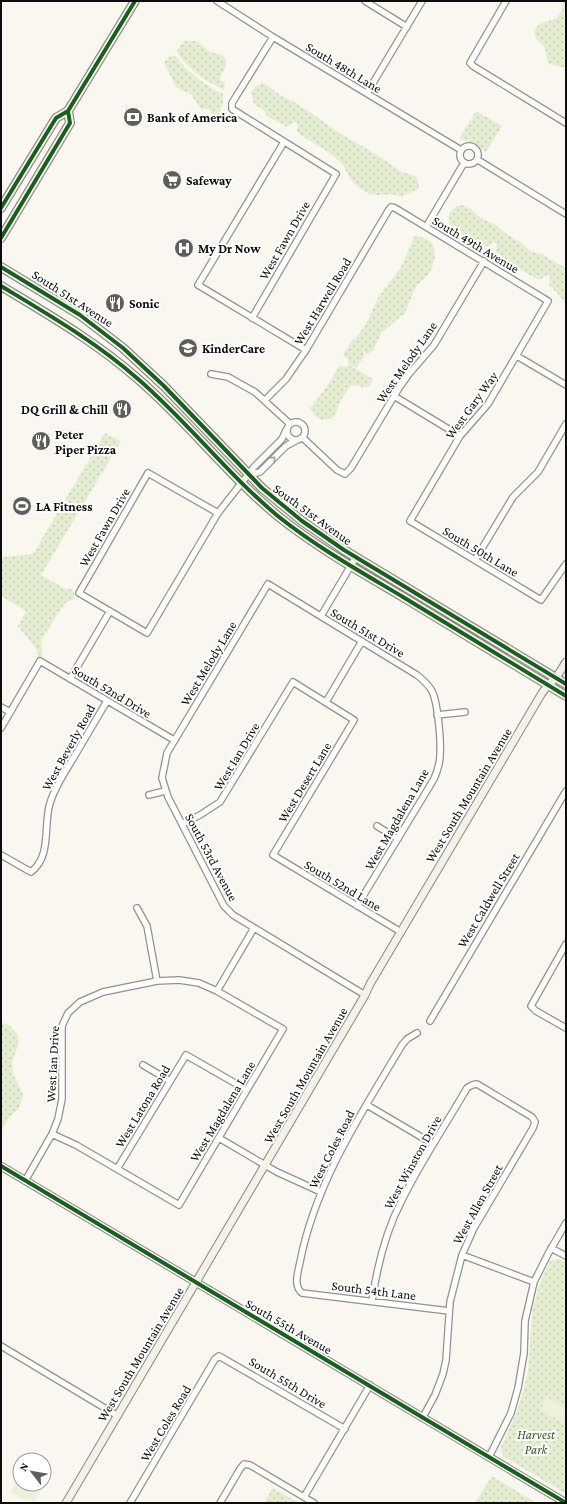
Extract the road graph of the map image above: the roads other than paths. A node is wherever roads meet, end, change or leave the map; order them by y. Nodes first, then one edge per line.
1 (135, 1) edge
2 (217, 1) edge
3 (365, 1) edge
4 (422, 1) edge
5 (506, 1) edge
6 (407, 27) junction
7 (272, 37) junction
8 (367, 93) junction
9 (68, 111) junction
10 (566, 123) edge
11 (284, 142) junction
12 (461, 150) junction
13 (478, 160) junction
14 (464, 163) junction
15 (1, 208) edge
16 (391, 208) joint
17 (566, 214) edge
18 (426, 227) junction
19 (1, 238) edge
20 (484, 261) junction
21 (1, 267) edge
22 (1, 286) edge
23 (548, 301) joint
24 (252, 318) junction
25 (306, 350) junction
26 (517, 356) junction
27 (211, 374) dead end
28 (566, 385) edge
29 (394, 396) junction
30 (265, 400) junction
31 (290, 424) junction
32 (566, 424) edge
33 (286, 430) junction
34 (460, 436) junction
35 (300, 439) junction
36 (249, 475) junction
37 (241, 483) junction
38 (218, 513) junction
39 (410, 521) joint
40 (356, 557) junction
41 (475, 560) junction
42 (566, 564) edge
43 (351, 566) junction
44 (268, 584) joint
45 (110, 611) junction
46 (321, 616) junction
47 (362, 641) junction
48 (566, 662) edge
49 (556, 678) junction
50 (70, 679) junction
51 (566, 684) edge
52 (548, 685) junction
53 (566, 696) edge
54 (107, 701) junction
55 (326, 702) junction
56 (1, 707) edge
57 (10, 712) junction
58 (465, 712) dead end
59 (438, 715) junction
60 (1, 728) edge
61 (174, 740) junction
62 (167, 753) joint
63 (165, 791) junction
64 (566, 792) edge
65 (149, 795) dead end
66 (182, 824) junction
67 (377, 826) dead end
68 (398, 839) junction
69 (1, 855) edge
70 (273, 855) joint
71 (357, 906) junction
72 (137, 908) dead end
73 (254, 928) junction
74 (401, 932) junction
75 (566, 944) edge
76 (157, 981) junction
77 (217, 991) junction
78 (366, 995) junction
79 (430, 1021) dead end
80 (566, 1028) edge
81 (284, 1029) joint
82 (417, 1033) dead end
83 (143, 1065) dead end
84 (170, 1081) junction
85 (248, 1090) junction
86 (367, 1105) junction
87 (534, 1122) joint
88 (52, 1134) junction
89 (220, 1138) junction
90 (433, 1144) junction
91 (266, 1165) junction
92 (1, 1166) edge
93 (117, 1170) junction
94 (25, 1181) junction
95 (321, 1192) junction
96 (566, 1224) edge
97 (551, 1248) junction
98 (462, 1255) junction
99 (566, 1256) edge
100 (534, 1282) junction
101 (196, 1283) junction
102 (298, 1290) joint
103 (372, 1301) junction
104 (449, 1311) junction
105 (1, 1346) edge
106 (220, 1356) joint
107 (370, 1385) junction
108 (118, 1416) junction
109 (423, 1417) junction
110 (345, 1429) junction
111 (489, 1457) junction
112 (304, 1497) junction
113 (66, 1503) edge
114 (130, 1503) edge
115 (220, 1503) edge
116 (314, 1503) edge
117 (566, 1503) edge

1 - 9 main road
2 - 7 street, South 48th Lane
3 - 6 street
4 - 6 street
5 - 10 street
6 - 8 street
7 - 8 street, South 48th Lane
7 - 11 street
8 - 12 street, South 48th Lane
9 - 15 main road
9 - 19 main road
11 - 24 street, West Fawn Drive
11 - 24 street
12 - 13 street, South 48th Lane
12 - 14 street
13 - 14 street
13 - 17 street, South 48th Lane
14 - 18 street
16 - 18 street, South 49th Avenue
16 - 25 street, West Harwell Road
18 - 20 street, South 49th Avenue
20 - 23 street, South 49th Avenue
20 - 29 street, West Melody Lane
21 - 36 main road, South 51st Avenue
22 - 37 main road, South 51st Avenue
23 - 26 street, West Gary Way
24 - 25 street
25 - 30 street, West Harwell Road
26 - 28 street
26 - 34 street, West Gary Way
27 - 30 street
29 - 34 street
29 - 35 street, West Melody Lane
30 - 31 street
31 - 33 street
31 - 35 street
32 - 41 street
33 - 35 street
33 - 36 street
34 - 39 street, West Gary Way
36 -> 35 street
36 - 37 street
36 - 40 main road, South 51st Avenue
37 - 38 street
37 - 43 main road, South 51st Avenue
38 - 45 street
38 - 45 street, West Fawn Drive
39 - 41 street, South 50th Lane
40 - 43 street
40 - 49 main road, South 51st Avenue
41 - 42 street, South 50th Lane
43 - 46 street
43 - 52 main road, South 51st Avenue
44 - 46 street, South 51st Drive
44 - 61 street, West Melody Lane
45 - 50 street
46 - 47 street, South 51st Drive
47 - 55 street
47 - 59 street, South 51st Drive
48 - 49 street, West South Mountain Avenue
49 - 51 main road, South 51st Avenue
49 - 52 street, West South Mountain Avenue
50 - 54 street, South 52nd Drive
50 - 57 street, South 52nd Drive
52 - 53 main road, South 51st Avenue
52 - 74 street, West South Mountain Avenue
54 - 61 street, South 52nd Drive
54 - 69 street, West Beverly Road
55 - 66 street, West Ian Drive
55 - 70 street, West Desert Lane
56 - 57 street
57 - 60 street
58 - 59 street
59 - 68 street, West Magdalena Lane
61 - 62 street, West Melody Lane
62 - 63 street, South 53rd Avenue
63 - 65 street
63 - 66 street, South 53rd Avenue
64 - 79 street, West Caldwell Street
66 - 73 street, South 53rd Avenue
67 - 68 street
68 - 71 street, West Magdalena Lane
70 - 71 street, South 52nd Lane
71 - 74 street, South 52nd Lane
72 - 76 street
73 - 77 street
73 - 78 street, South 53rd Avenue
74 - 78 street, West South Mountain Avenue
75 - 80 street
76 - 77 street, West Ian Drive
76 - 88 street, West Ian Drive
77 - 81 street, West Ian Drive
78 - 91 street, West South Mountain Avenue
81 - 85 street, West Magdalena Lane
82 - 86 street, West Coles Road
83 - 84 street
84 - 85 street, West Latona Road
84 - 93 street, West Latona Road
85 - 89 street, West Magdalena Lane
86 - 90 street
86 - 95 street, West Coles Road
87 - 90 street, West Winston Drive
87 - 98 street, West Allen Street
88 - 93 street
88 - 94 street, West Ian Drive
89 - 91 street
89 - 93 street, West Magdalena Lane
90 - 103 street, West Winston Drive
91 - 95 street
91 - 101 street, West South Mountain Avenue
92 - 94 street, South 55th Avenue
94 - 101 street, South 55th Avenue
95 - 102 street, West Coles Road
96 - 97 street
97 - 99 street
97 - 100 street
98 - 100 street
98 - 104 street, West Allen Street
100 - 111 street
101 - 107 street, South 55th Avenue
101 - 108 street, West South Mountain Avenue
102 - 103 street, South 54th Lane
103 - 104 street, South 54th Lane
104 - 109 street, West Allen Street
105 - 108 street
106 - 110 street, South 55th Drive
106 - 114 street, West Coles Road
107 - 109 street, South 55th Avenue
107 - 110 street
108 - 113 street, West South Mountain Avenue
109 - 111 street, South 55th Avenue
110 - 112 street
111 - 117 street, South 55th Avenue
112 - 115 street
112 - 116 street

